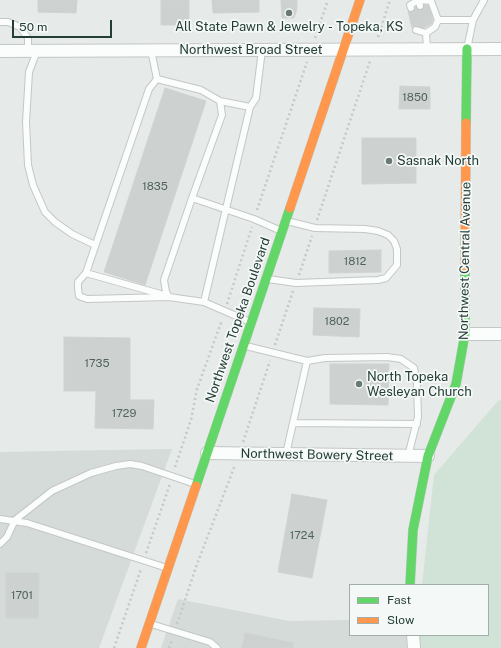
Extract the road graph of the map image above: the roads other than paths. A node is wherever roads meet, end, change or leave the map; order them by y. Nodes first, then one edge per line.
1 (360, 0) edge
2 (484, 0) edge
3 (419, 2) edge
4 (411, 8) dead end
5 (438, 20) junction
6 (473, 20) junction
7 (0, 22) edge
8 (416, 30) dead end
9 (425, 30) junction
10 (501, 48) edge
11 (343, 49) junction
12 (427, 49) junction
13 (467, 49) junction
14 (151, 50) junction
15 (262, 50) junction
16 (0, 51) edge
17 (33, 51) junction
18 (157, 79) junction
19 (220, 100) junction
20 (250, 107) junction
21 (192, 198) junction
22 (225, 209) junction
23 (285, 221) junction
24 (282, 231) junction
25 (95, 245) junction
26 (86, 273) junction
27 (266, 278) junction
28 (169, 297) junction
29 (204, 302) junction
30 (251, 322) junction
31 (464, 334) junction
32 (501, 334) edge
33 (243, 345) junction
34 (307, 361) junction
35 (293, 423) junction
36 (417, 424) junction
37 (207, 453) junction
38 (286, 454) junction
39 (408, 456) junction
40 (428, 456) junction
41 (196, 484) junction
42 (0, 519) edge
43 (15, 520) junction
44 (0, 544) edge
45 (168, 569) junction
46 (410, 584) edge
47 (150, 624) junction
48 (413, 636) edge
49 (141, 648) edge
50 (217, 648) edge
51 (414, 648) edge

1 - 11 main road, Northwest Topeka Boulevard
2 - 6 lane
3 - 4 lane
3 - 5 lane
5 - 6 lane
5 - 9 lane
6 - 13 lane
7 - 17 lane
8 - 9 lane
9 - 12 lane
10 - 13 street, Northwest Broad Street
11 - 12 street, Northwest Broad Street
11 - 15 street, Northwest Broad Street
11 - 23 main road, Northwest Topeka Boulevard
12 - 13 street, Northwest Broad Street
13 - 31 main road, Northwest Central Avenue
14 - 15 street, Northwest Broad Street
14 - 17 street, Northwest Broad Street
14 - 18 lane
15 - 20 lane
16 - 17 street, Northwest Broad Street
17 - 25 lane
18 - 19 lane
18 - 25 lane
19 - 20 lane
19 - 21 lane
20 - 22 lane
21 - 22 lane
21 - 28 lane
22 - 24 lane
22 - 29 lane
23 - 24 main road, Northwest Topeka Boulevard
23 - 27 lane
24 - 27 main road, Northwest Topeka Boulevard
25 - 26 lane
26 - 28 lane
26 - 28 lane
27 - 30 main road, Northwest Topeka Boulevard
28 - 29 lane
29 - 30 lane
30 - 33 main road, Northwest Topeka Boulevard
31 - 32 street
31 - 40 main road, Northwest Central Avenue
33 - 34 lane
33 - 37 main road, Northwest Topeka Boulevard
34 - 35 lane
34 - 36 lane
35 - 36 lane
35 - 38 lane
36 - 39 lane
37 - 38 street, Northwest Bowery Street
37 - 41 main road, Northwest Topeka Boulevard
38 - 39 street, Northwest Bowery Street
39 - 40 street, Northwest Bowery Street
40 - 46 main road, Northwest Central Avenue
41 - 43 lane
41 - 45 main road, Northwest Topeka Boulevard
42 - 43 lane
43 - 44 lane
43 - 45 lane
45 - 47 main road, Northwest Topeka Boulevard
47 - 49 main road, Northwest Topeka Boulevard
47 - 50 lane
48 - 51 street

